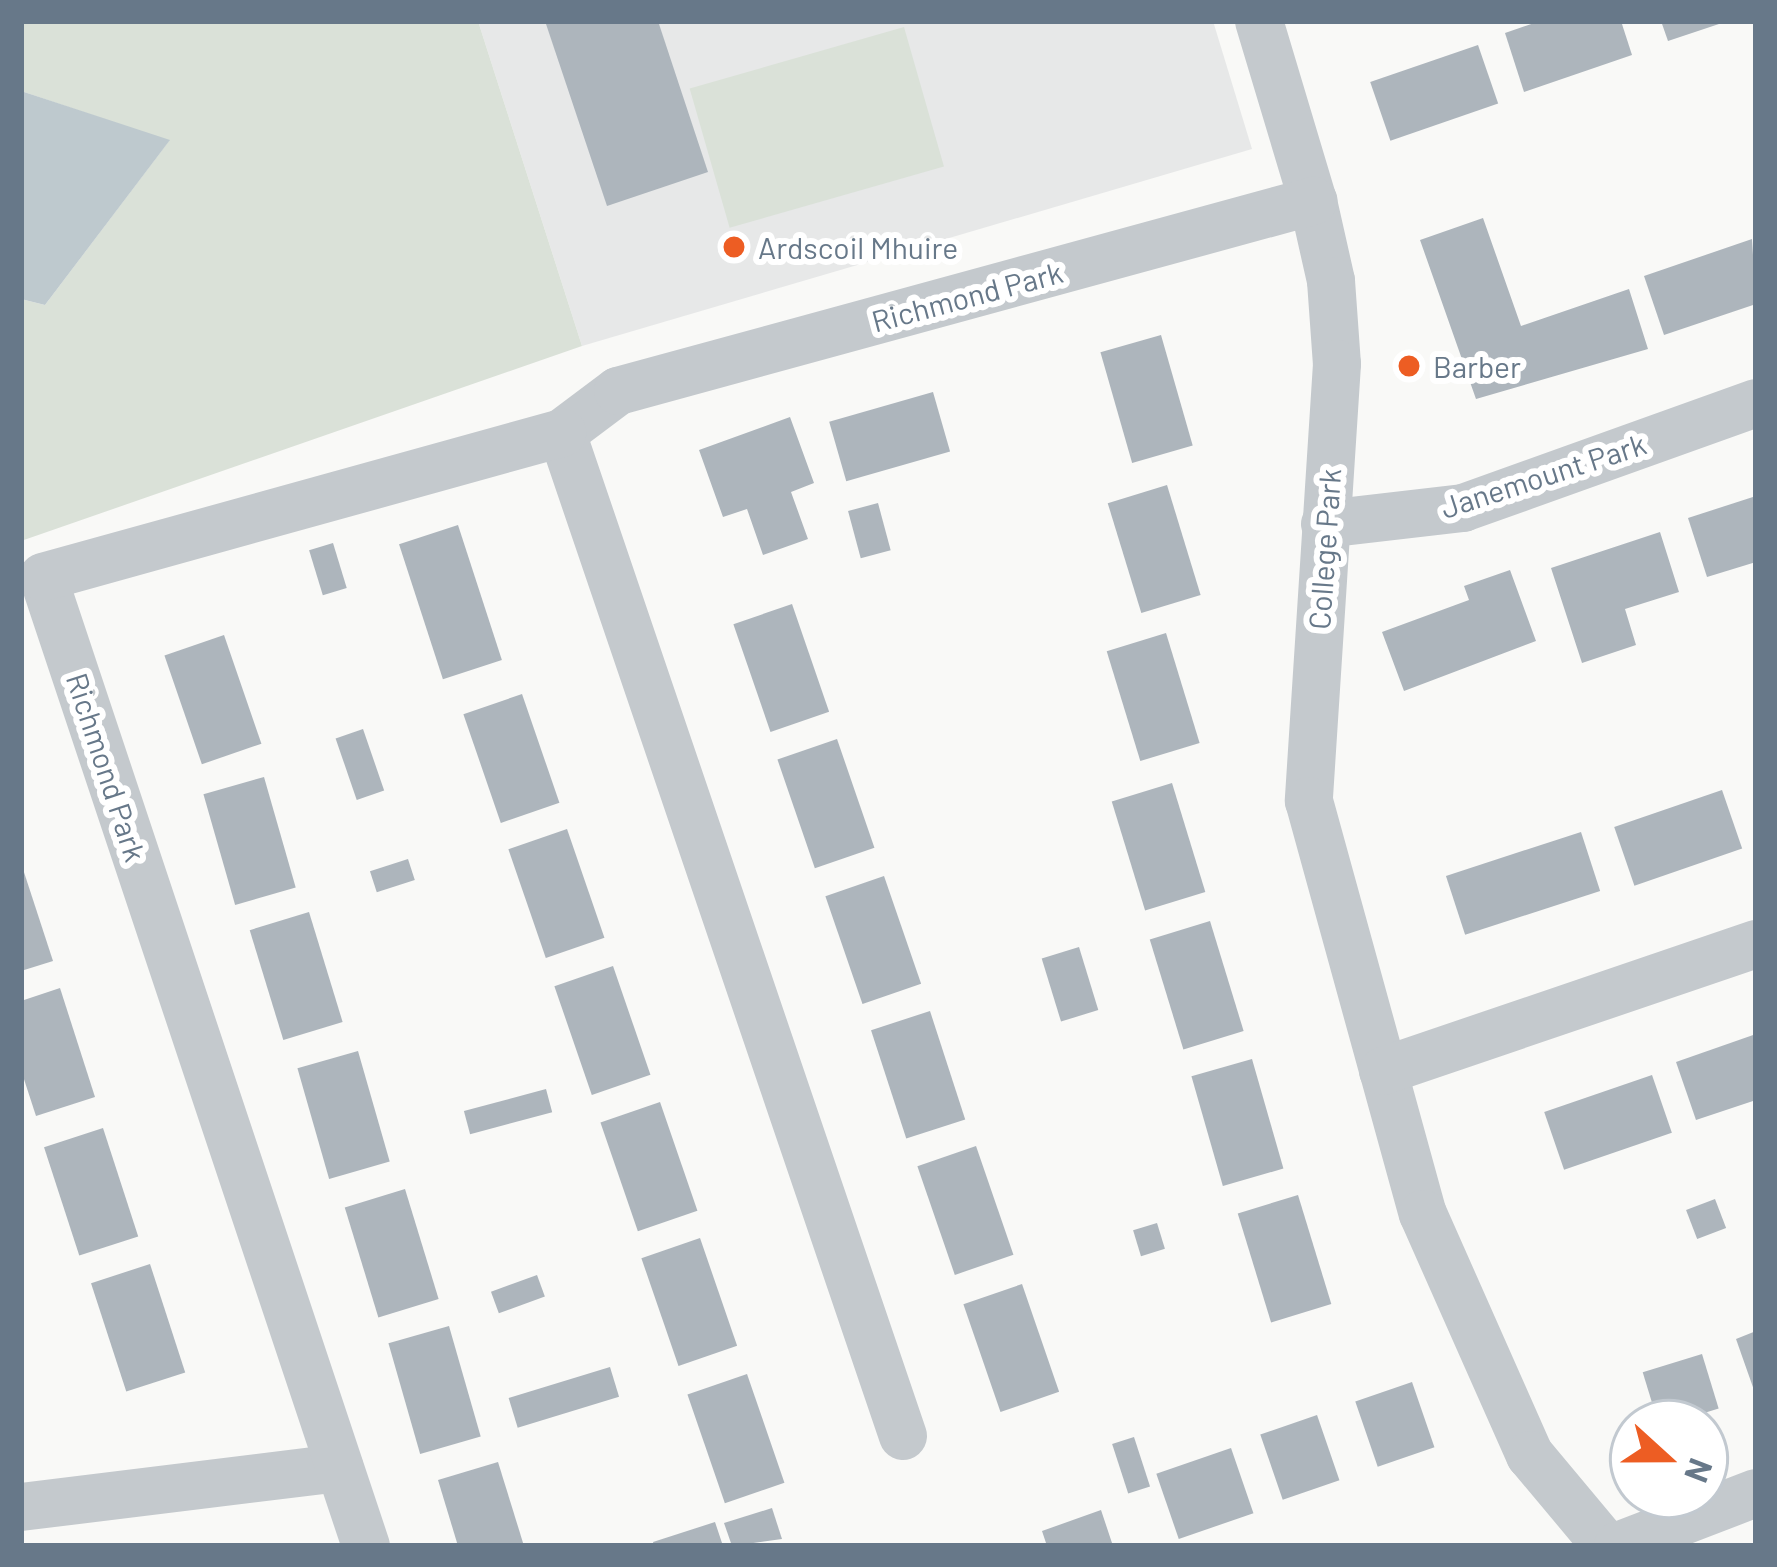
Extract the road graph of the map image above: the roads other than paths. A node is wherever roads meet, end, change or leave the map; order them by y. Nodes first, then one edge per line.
1 (1266, 23) edge
2 (1313, 201) junction
3 (1756, 403) edge
4 (562, 433) junction
5 (1325, 524) junction
6 (1756, 944) edge
7 (1383, 1071) junction
8 (903, 1436) dead end
9 (340, 1468) junction
10 (1756, 1493) edge
11 (21, 1507) edge
12 (366, 1546) edge
13 (1606, 1546) edge
14 (1618, 1546) edge

1 - 2 street, College Park
2 - 4 street, Richmond Park
2 - 5 street, College Park
3 - 5 street, Janemount Park
4 - 8 street
4 - 9 street, Richmond Park
5 - 7 street, College Park
6 - 7 street
7 - 13 street, College Park
9 - 11 street
9 - 12 street, Richmond Park
10 - 14 street

